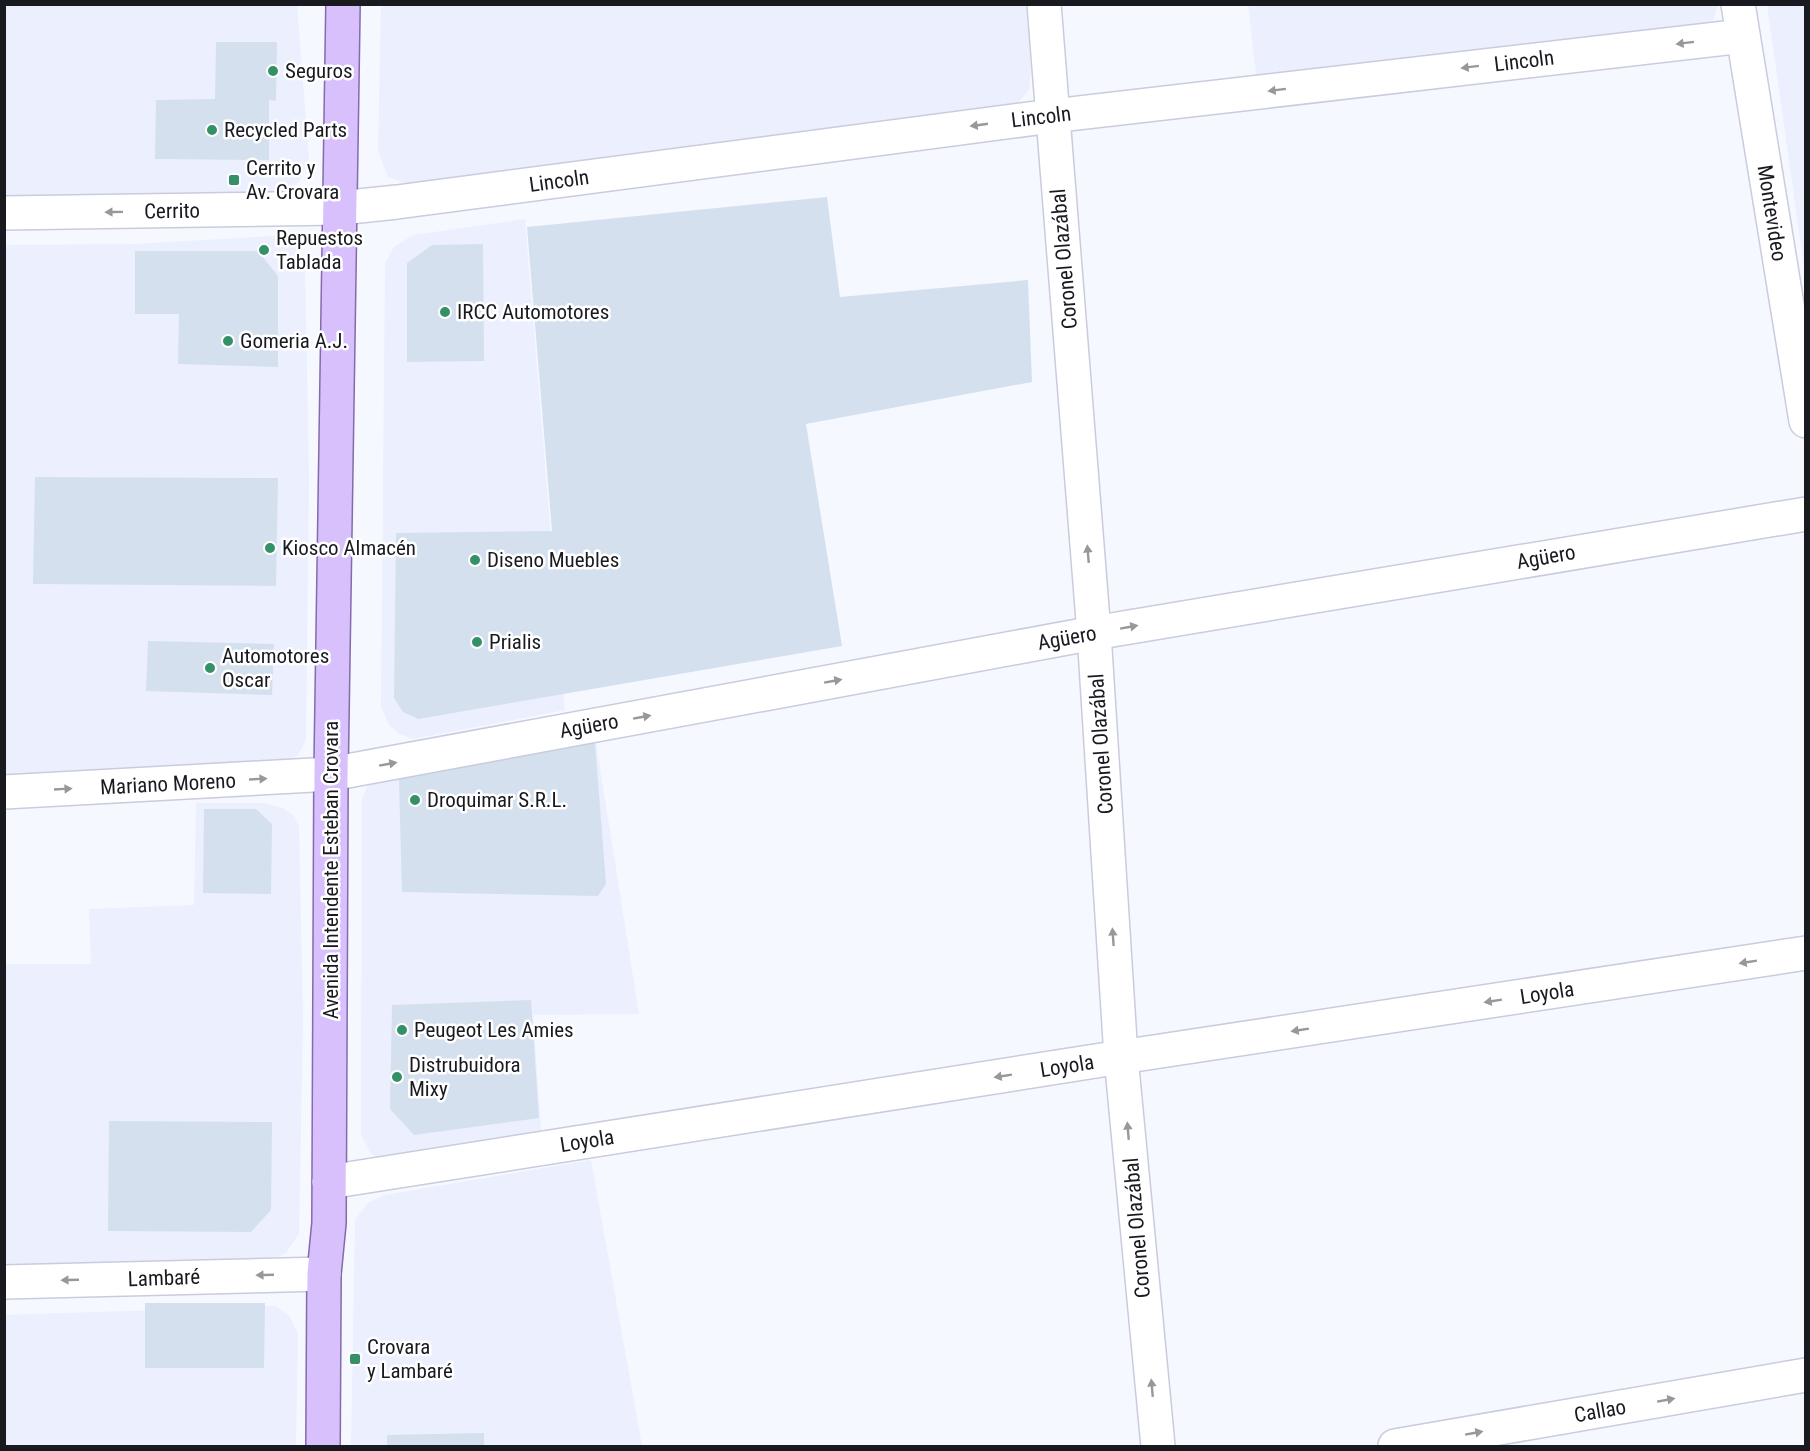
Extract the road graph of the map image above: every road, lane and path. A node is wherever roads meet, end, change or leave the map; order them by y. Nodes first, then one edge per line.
1 (342, 4) edge
2 (1044, 4) edge
3 (1740, 20) edge
4 (1052, 116) junction
5 (340, 208) junction
6 (4, 213) edge
7 (1806, 421) edge
8 (1806, 513) edge
9 (1094, 633) junction
10 (330, 774) junction
11 (4, 792) edge
12 (1806, 953) edge
13 (1121, 1058) junction
14 (329, 1182) junction
15 (324, 1274) junction
16 (4, 1282) edge
17 (1806, 1375) edge
18 (324, 1446) edge
19 (1158, 1446) edge
20 (1395, 1446) edge

1 - 5 main road, Avenida Intendente Esteban Crovara
2 - 4 street, Coronel Olazábal
3 -> 4 street, Lincoln
3 - 7 street, Montevideo
4 -> 5 street, Lincoln
9 -> 4 street, Coronel Olazábal
5 -> 6 street, Cerrito
5 - 10 main road, Avenida Intendente Esteban Crovara
9 -> 8 street, Agüero
10 -> 9 street, Agüero
13 -> 9 street, Coronel Olazábal
11 -> 10 street, Mariano Moreno
10 - 14 main road, Avenida Intendente Esteban Crovara
12 -> 13 street, Loyola
13 -> 14 street, Loyola
19 -> 13 street, Coronel Olazábal
14 - 15 main road, Avenida Intendente Esteban Crovara
15 -> 16 street, Lambaré
15 - 18 main road, Avenida Intendente Esteban Crovara
20 -> 17 street, Callao

